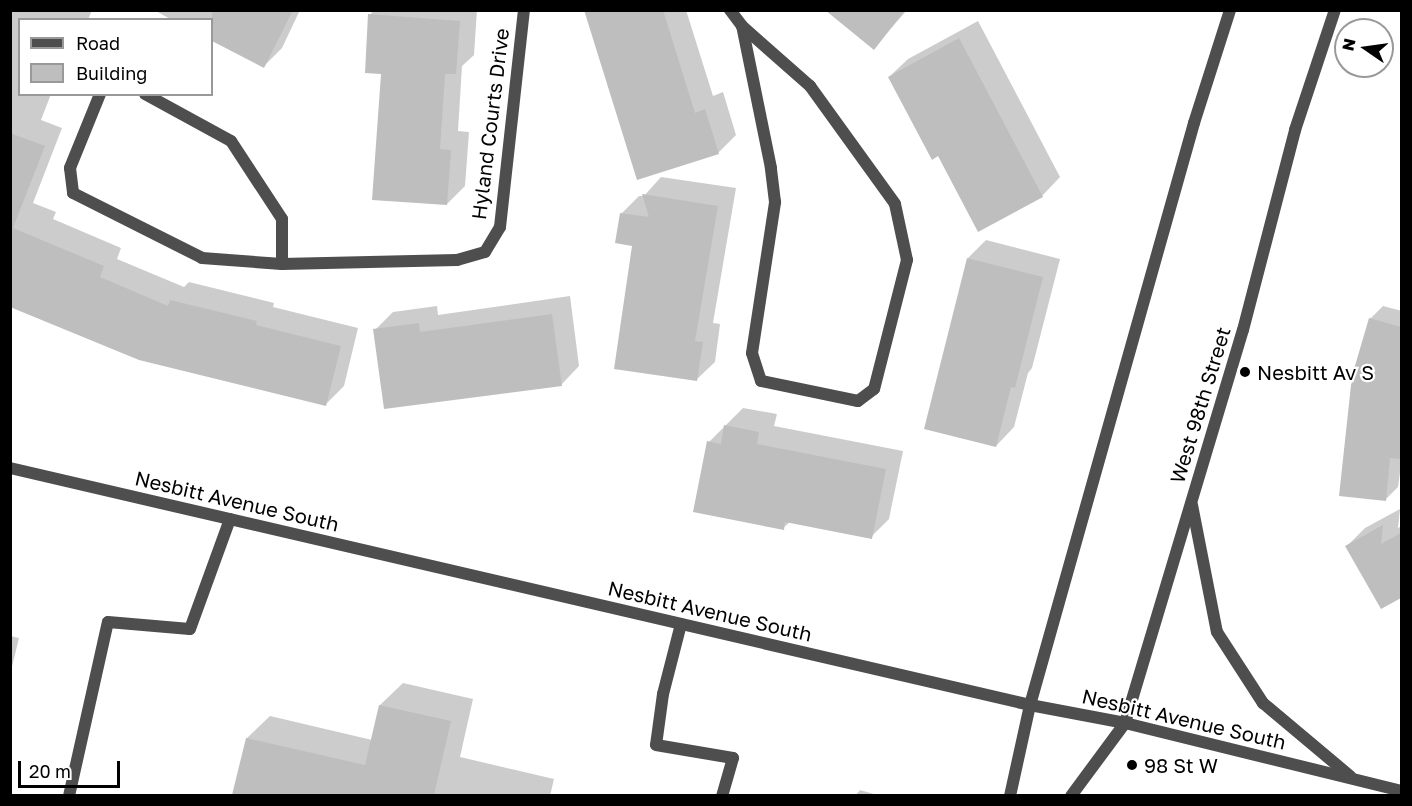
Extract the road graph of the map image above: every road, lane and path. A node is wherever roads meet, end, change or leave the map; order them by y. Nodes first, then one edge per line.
1 (524, 10) edge
2 (730, 10) edge
3 (1230, 10) edge
4 (1335, 10) edge
5 (742, 26) junction
6 (99, 96) edge
7 (149, 96) edge
8 (282, 264) junction
9 (10, 468) edge
10 (1192, 501) junction
11 (230, 519) junction
12 (681, 624) junction
13 (1030, 705) junction
14 (1125, 723) junction
15 (1353, 779) junction
16 (1401, 791) edge
17 (69, 795) edge
18 (722, 795) edge
19 (1010, 795) edge
20 (1071, 795) edge

1 - 8 street, Hyland Courts Drive
2 - 5 street
3 - 13 street
4 - 10 street, West 98th Street
5 - 5 street
6 - 8 street, Hyland Courts Drive
7 - 8 street
9 - 11 street, Nesbitt Avenue South
10 - 14 street, West 98th Street
10 - 15 street
11 - 12 street, Nesbitt Avenue South
11 - 17 street
12 - 13 street, Nesbitt Avenue South
12 - 18 street
13 - 14 street, Nesbitt Avenue South
13 - 19 street
14 - 15 street, Nesbitt Avenue South
14 - 20 street, West 98th Street
15 - 16 street, Nesbitt Avenue South

